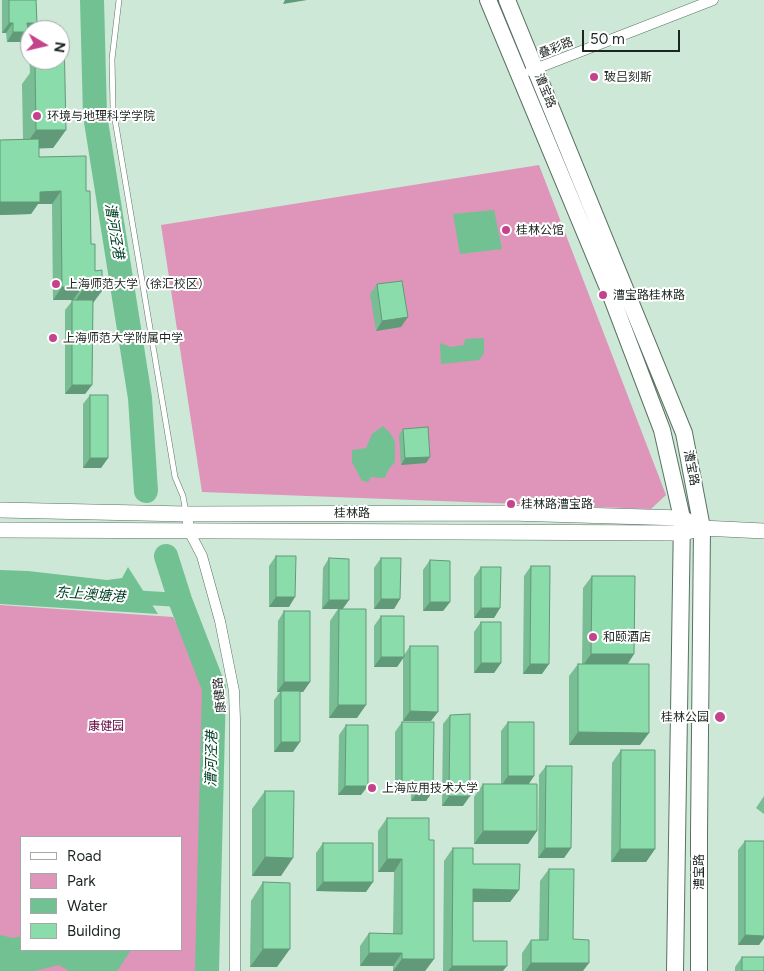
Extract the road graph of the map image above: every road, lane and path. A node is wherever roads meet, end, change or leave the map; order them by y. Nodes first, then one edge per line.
1 (119, 0) edge
2 (488, 0) edge
3 (507, 0) edge
4 (713, 0) edge
5 (536, 69) junction
6 (518, 74) junction
7 (0, 510) edge
8 (186, 514) junction
9 (682, 525) junction
10 (702, 528) junction
11 (0, 530) edge
12 (190, 531) junction
13 (764, 531) edge
14 (235, 971) edge
15 (675, 971) edge
16 (699, 971) edge

1 - 8 lane
2 - 6 main road, 漕宝路
3 - 5 main road, 漕宝路
4 - 5 street, 叠彩路
5 - 6 street, 叠彩路
5 - 10 main road, 漕宝路
6 - 9 main road, 漕宝路
7 - 8 main road, 桂林路
8 - 9 main road, 桂林路
8 - 12 street, 康健路
9 - 10 main road, 桂林路
9 - 12 main road, 桂林路
9 - 15 main road, 漕宝路
10 - 13 main road, 桂林路
10 - 16 main road, 漕宝路
11 - 12 main road, 桂林路
12 - 14 street, 康健路

